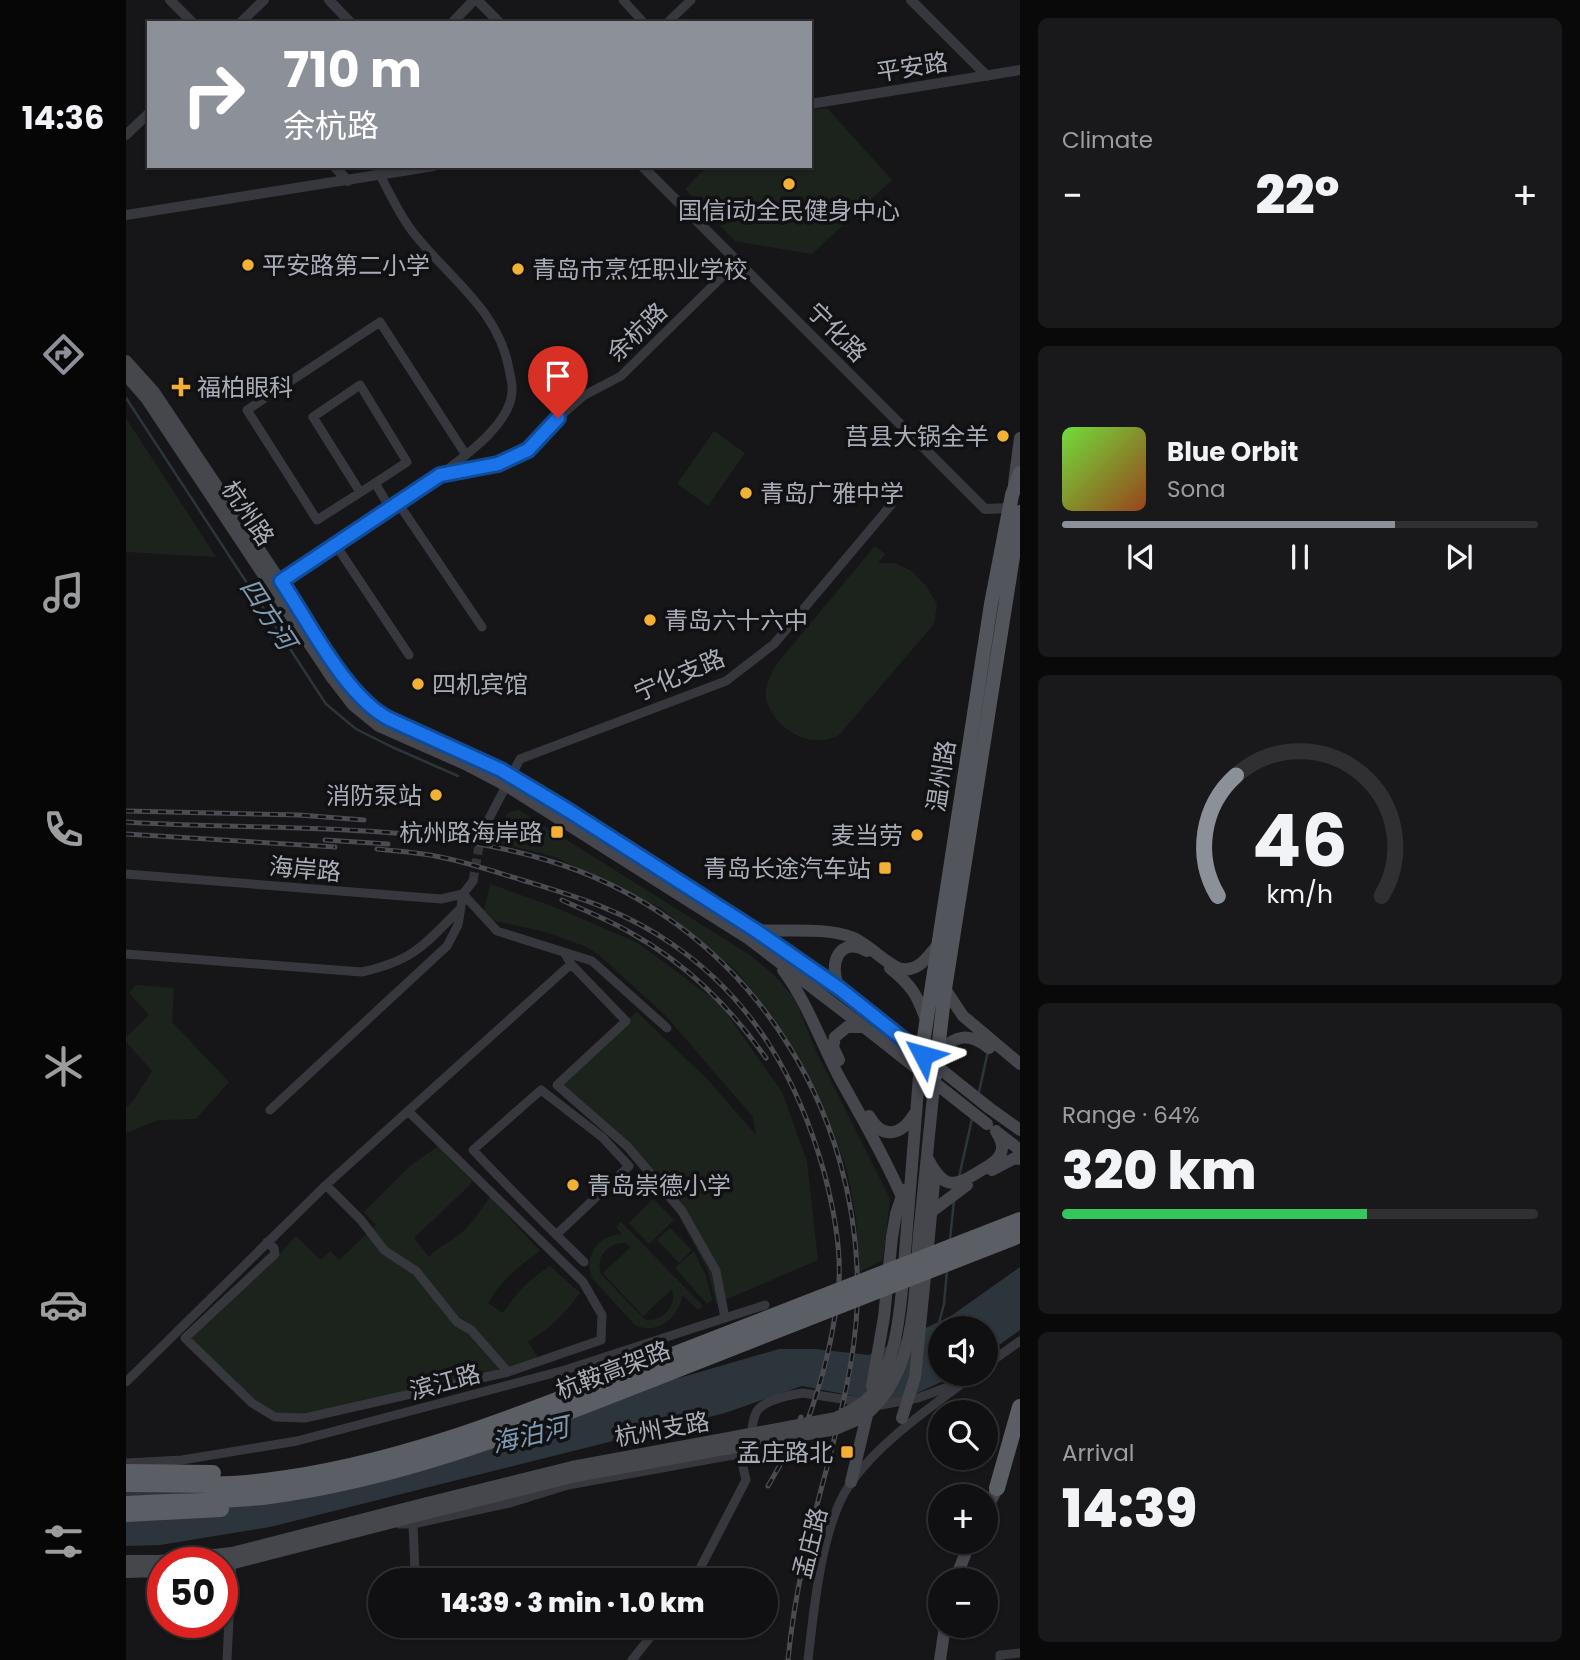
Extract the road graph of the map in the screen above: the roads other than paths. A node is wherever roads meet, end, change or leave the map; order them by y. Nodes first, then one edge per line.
1 (170, 0) edge
2 (264, 0) edge
3 (329, 0) edge
4 (475, 0) edge
5 (623, 0) edge
6 (691, 0) edge
7 (911, 0) edge
8 (191, 21) edge
9 (242, 21) edge
10 (349, 21) edge
11 (454, 21) edge
12 (498, 21) edge
13 (642, 21) edge
14 (669, 21) edge
15 (1020, 70) edge
16 (987, 76) junction
17 (812, 104) edge
18 (147, 115) edge
19 (126, 135) edge
20 (336, 168) edge
21 (423, 168) edge
22 (644, 168) edge
23 (380, 176) junction
24 (348, 181) junction
25 (126, 215) edge
26 (737, 262) junction
27 (126, 361) edge
28 (126, 375) edge
29 (1020, 438) edge
30 (466, 455) junction
31 (1020, 473) edge
32 (440, 475) junction
33 (375, 483) junction
34 (360, 492) junction
35 (394, 505) junction
36 (891, 505) dead end
37 (1014, 505) edge
38 (335, 544) junction
39 (276, 584) junction
40 (482, 627) dead end
41 (409, 655) dead end
42 (510, 781) junction
43 (481, 834) tunnel mouth
44 (126, 874) edge
45 (473, 881) tunnel mouth
46 (463, 894) junction
47 (461, 908) junction
48 (755, 930) junction
49 (937, 946) junction
50 (564, 952) junction
51 (126, 954) edge
52 (772, 956) junction
53 (571, 964) junction
54 (840, 989) junction
55 (945, 989) junction
56 (926, 1020) junction
57 (667, 1028) dead end
58 (868, 1031) junction
59 (938, 1052) junction
60 (920, 1064) joint
61 (1020, 1064) edge
62 (1020, 1072) edge
63 (935, 1076) joint
64 (270, 1110) dead end
65 (408, 1111) junction
66 (993, 1111) junction
67 (915, 1113) junction
68 (1020, 1117) edge
69 (992, 1128) junction
70 (1020, 1130) edge
71 (1020, 1150) edge
72 (1020, 1158) edge
73 (928, 1159) junction
74 (935, 1172) junction
75 (911, 1177) junction
76 (969, 1181) junction
77 (326, 1185) junction
78 (507, 1186) junction
79 (901, 1195) junction
80 (496, 1197) junction
81 (931, 1212) junction
82 (1020, 1220) edge
83 (556, 1235) junction
84 (1020, 1235) edge
85 (924, 1236) junction
86 (267, 1242) junction
87 (584, 1262) dead end
88 (765, 1305) dead end
89 (724, 1318) junction
90 (1020, 1341) edge
91 (998, 1357) edge
92 (647, 1365) junction
93 (508, 1373) junction
94 (126, 1381) edge
95 (948, 1386) edge
96 (960, 1386) edge
97 (1020, 1407) edge
98 (902, 1419) joint
99 (514, 1434) junction
100 (1020, 1440) edge
101 (882, 1449) junction
102 (740, 1454) junction
103 (126, 1463) edge
104 (126, 1472) edge
105 (851, 1482) junction
106 (126, 1483) edge
107 (998, 1484) edge
108 (998, 1486) edge
109 (126, 1504) edge
110 (428, 1508) junction
111 (126, 1514) edge
112 (413, 1524) junction
113 (383, 1525) junction
114 (238, 1560) edge
115 (238, 1560) edge
116 (126, 1561) edge
117 (147, 1561) edge
118 (415, 1568) edge
119 (700, 1568) edge
120 (147, 1571) edge
121 (126, 1572) edge
122 (227, 1638) edge
123 (649, 1638) edge
124 (943, 1638) edge
125 (1020, 1653) edge
126 (227, 1660) edge
127 (632, 1660) edge
128 (808, 1660) edge
129 (940, 1660) edge
130 (1000, 1660) edge

1 - 8 street
2 - 9 street
3 - 10 street
4 - 11 street
4 - 12 street
5 - 13 street
6 - 14 street
7 - 16 street
15 - 16 street, 平安路
16 - 17 street, 平安路
18 - 19 street
20 - 24 street
21 - 23 street
22 - 26 street, 宁化路
23 - 24 street
23 - 30 street
24 - 25 street
26 - 32 street, 余杭路
26 - 37 street, 宁化路
27 - 39 main road, 杭州路
28 - 39 main road, 杭州路
29 - 37 main road, 温州路
30 - 32 street
30 - 34 street
31 - 37 main road, 温州路
32 - 35 street, 余杭路
33 - 34 street
33 - 34 street
33 - 35 street
35 - 38 street, 余杭路
35 - 40 street
36 - 42 street, 宁化支路
37 - 49 main road, 温州路
37 - 55 main road, 温州路
38 - 39 street, 余杭路
38 - 41 street
39 - 42 main road, 杭州路
42 - 43 street
42 - 48 main road, 杭州路
42 - 52 main road, 杭州路
44 - 46 street, 海岸路
45 - 46 street
46 - 47 street
46 - 50 street
47 - 51 street
47 - 64 street
48 - 49 main road
48 - 54 main road, 杭州路
49 - 56 main road, 温州路
50 - 53 street
50 - 57 street
52 - 58 main road, 杭州路
52 - 79 main road
53 - 65 street
53 - 89 street
54 - 56 main road
54 - 66 main road, 杭州路, bridge
55 - 59 main road, 温州路
55 - 61 main road
56 - 60 main road, 温州路
58 - 67 main road
58 - 69 main road, 杭州路, bridge
59 - 62 main road
59 - 63 main road, 温州路
60 - 67 main road, 杭州支路
63 - 73 main road, 杭州支路
65 - 77 street
65 - 80 street
66 - 68 main road
66 - 70 main road, 杭州路
67 - 75 main road, 杭州支路
69 - 71 main road, 杭州路
69 - 76 main road
72 - 76 main road
73 - 74 main road
73 - 85 main road, 杭州支路
74 - 76 main road
74 - 81 main road
75 - 79 main road
75 - 110 main road, 杭州支路, bridge
76 - 81 main road
77 - 86 street
77 - 93 street
78 - 80 street
78 - 83 street
78 - 83 street
79 - 105 main road, bridge
80 - 93 street
81 - 85 main road
82 - 92 highway, 杭鞍高架路, bridge
83 - 87 street
84 - 99 highway, 杭鞍高架路, bridge
85 - 98 main road, bridge
85 - 110 main road, 杭州支路, bridge
86 - 93 street
86 - 94 street
88 - 89 street, 滨江路
89 - 103 street, 滨江路
90 - 91 street
92 - 104 highway
92 - 106 highway, 杭鞍高架路
95 - 102 street
96 - 101 street
97 - 107 highway
98 - 101 street
99 - 109 highway, 杭鞍高架路
99 - 111 highway
100 - 108 main road
101 - 105 street, 孟庄路
102 - 112 street
102 - 119 street
105 - 128 street, 孟庄路
110 - 113 main road, 杭州支路
110 - 114 main road, 杭州支路
112 - 113 street
112 - 118 street
113 - 115 main road, 杭州支路
116 - 117 main road, 杭州支路
120 - 121 main road
122 - 126 street
123 - 127 street
124 - 129 main road
125 - 130 street

